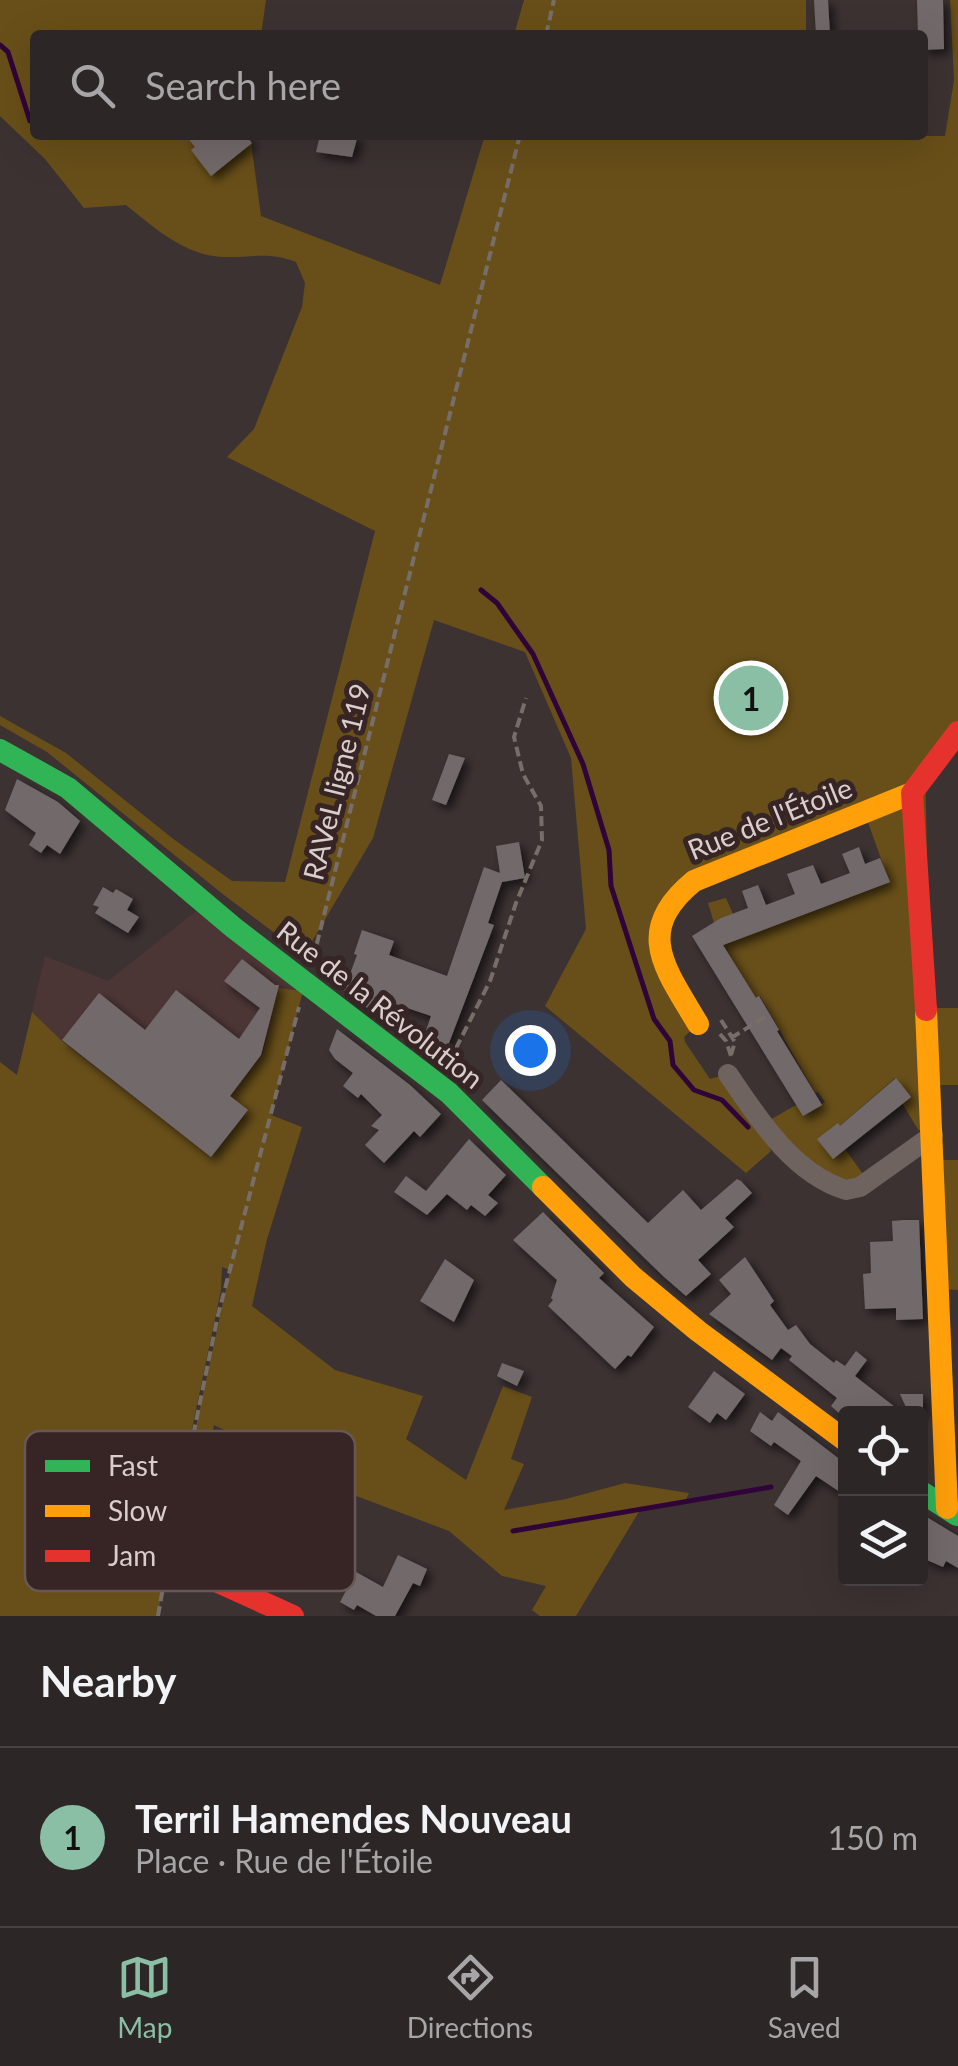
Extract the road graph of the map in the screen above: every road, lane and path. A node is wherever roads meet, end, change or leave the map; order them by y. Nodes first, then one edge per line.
1 (554, 0) edge
2 (547, 30) edge
3 (519, 140) edge
4 (526, 698) dead end
5 (958, 732) edge
6 (0, 750) edge
7 (912, 792) junction
8 (306, 984) junction
9 (768, 1015) dead end
10 (710, 1022) junction
11 (729, 1039) junction
12 (728, 1074) dead end
13 (438, 1084) junction
14 (934, 1135) junction
15 (950, 1295) edge
16 (195, 1431) edge
17 (838, 1435) edge
18 (928, 1495) edge
19 (953, 1512) edge
20 (163, 1591) edge
21 (239, 1591) edge
22 (158, 1616) edge
23 (293, 1616) edge

1 - 2 path
3 - 8 path, RAVeL ligne 119
4 - 13 path
5 - 7 street
6 - 8 street, Rue de la Révolution
7 - 10 street, Rue de l'Étoile
7 - 14 street
8 - 13 street, Rue de la Révolution
8 - 16 path, RAVeL ligne 119
9 - 11 path
10 - 11 path
10 - 11 path
12 - 14 street
13 - 17 street, Rue de la Révolution
14 - 15 street
15 - 19 street
18 - 19 street
20 - 22 path, RAVeL ligne 119
21 - 23 street

